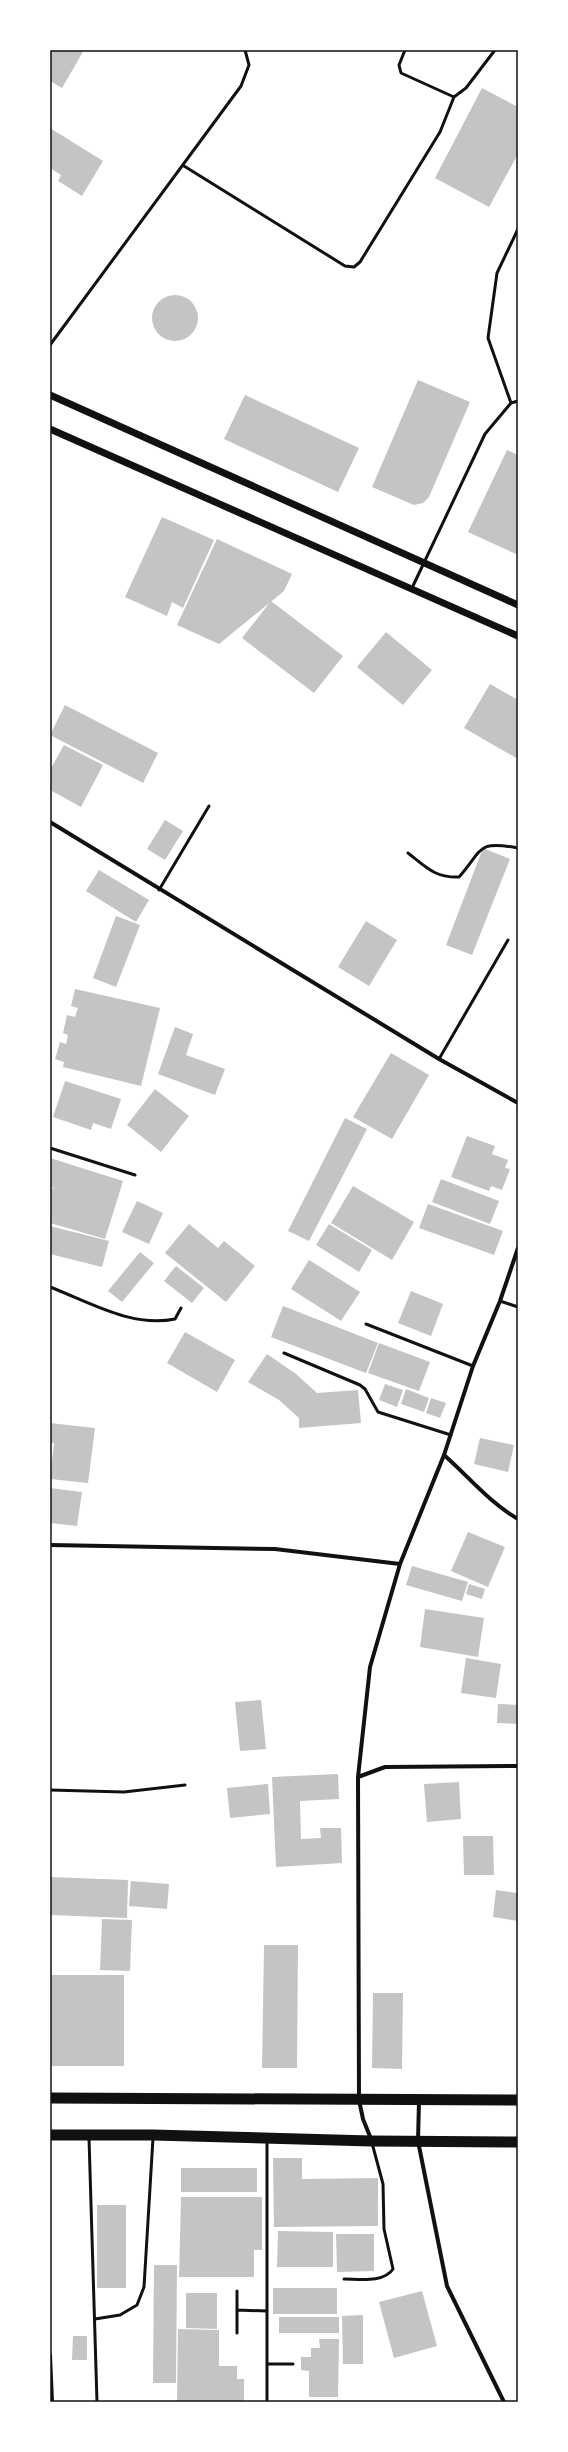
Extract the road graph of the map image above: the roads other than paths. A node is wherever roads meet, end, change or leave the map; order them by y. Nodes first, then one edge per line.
1 (245, 50) edge
2 (405, 50) edge
3 (495, 50) edge
4 (454, 97) junction
5 (184, 166) junction
6 (518, 229) edge
7 (50, 345) edge
8 (50, 395) edge
9 (518, 401) edge
10 (511, 403) junction
11 (50, 429) edge
12 (424, 562) junction
13 (412, 588) junction
14 (518, 605) edge
15 (518, 636) edge
16 (209, 806) dead end
17 (50, 822) edge
18 (518, 848) edge
19 (408, 853) dead end
20 (159, 890) junction
21 (508, 940) dead end
22 (439, 1059) junction
23 (518, 1103) edge
24 (50, 1148) edge
25 (135, 1175) dead end
26 (518, 1248) edge
27 (50, 1287) edge
28 (500, 1301) junction
29 (518, 1307) edge
30 (181, 1308) dead end
31 (366, 1324) dead end
32 (284, 1353) dead end
33 (473, 1366) junction
34 (451, 1435) junction
35 (444, 1456) junction
36 (518, 1519) edge
37 (50, 1545) edge
38 (400, 1564) junction
39 (518, 1766) edge
40 (358, 1777) junction
41 (185, 1785) dead end
42 (50, 1790) edge
43 (50, 2098) edge
44 (359, 2100) junction
45 (419, 2100) junction
46 (518, 2100) edge
47 (89, 2134) junction
48 (50, 2135) edge
49 (153, 2135) junction
50 (266, 2137) junction
51 (371, 2141) junction
52 (418, 2141) junction
53 (518, 2142) edge
54 (344, 2279) dead end
55 (236, 2291) dead end
56 (237, 2310) junction
57 (267, 2311) junction
58 (95, 2319) junction
59 (237, 2333) dead end
60 (50, 2355) edge
61 (267, 2364) junction
62 (293, 2364) dead end
63 (52, 2402) edge
64 (98, 2402) edge
65 (267, 2402) edge
66 (504, 2402) edge

1 - 5 lane
2 - 4 lane
3 - 4 lane
4 - 5 lane
5 - 7 lane
6 - 10 lane
8 - 12 street
9 - 10 lane
10 - 12 lane
11 - 13 street
12 - 13 lane
12 - 14 street
13 - 15 street
16 - 20 lane
17 - 20 street
18 - 19 lane
20 - 22 street
21 - 22 lane
22 - 23 street
24 - 25 lane
26 - 28 street
27 - 30 lane
28 - 29 lane
28 - 33 street
31 - 33 lane
32 - 34 lane
33 - 34 street
34 - 35 street
35 - 36 street
35 - 38 street
37 - 38 street
38 - 40 street
39 - 40 street
40 - 44 street
41 - 42 lane
43 - 44 highway
44 - 45 highway
44 - 51 street
45 - 46 highway
45 - 52 street
47 - 48 highway
47 - 49 highway
47 - 58 lane
49 - 50 highway
49 - 58 lane
50 - 51 highway
50 - 57 lane
51 - 52 highway
51 - 54 lane
52 - 53 highway
52 - 66 street
55 - 56 lane
56 - 57 lane
56 - 59 lane
57 - 61 lane
58 - 64 lane
60 - 63 street
61 - 62 lane
61 - 65 lane

